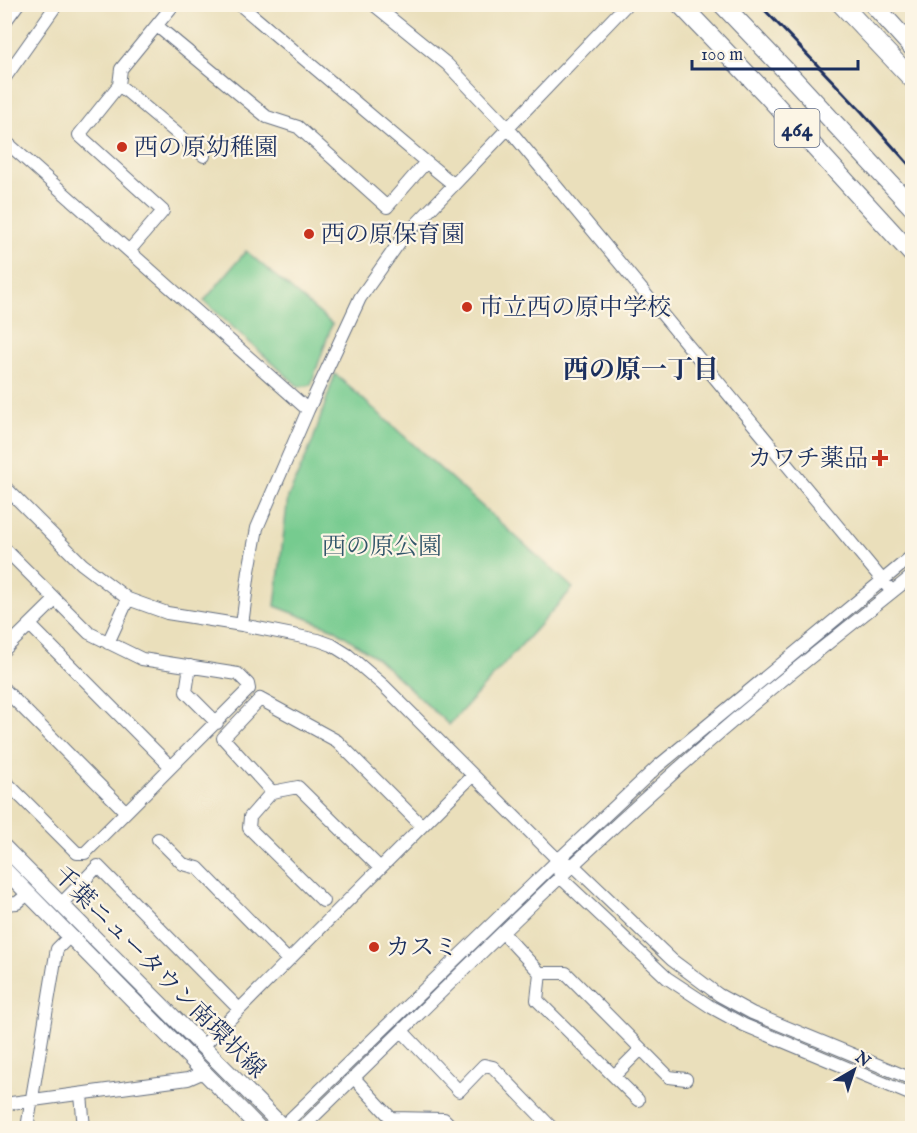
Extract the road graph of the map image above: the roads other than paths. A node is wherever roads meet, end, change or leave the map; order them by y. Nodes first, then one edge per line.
1 (18, 4) edge
2 (57, 4) edge
3 (174, 4) edge
4 (239, 4) edge
5 (374, 4) edge
6 (627, 4) edge
7 (680, 4) edge
8 (722, 4) edge
9 (841, 4) edge
10 (873, 4) edge
11 (4, 23) edge
12 (157, 26) junction
13 (912, 47) edge
14 (5, 76) edge
15 (912, 79) edge
16 (119, 85) junction
17 (508, 128) junction
18 (4, 140) edge
19 (204, 156) dead end
20 (426, 162) junction
21 (453, 184) junction
22 (912, 207) edge
23 (129, 251) junction
24 (912, 254) edge
25 (308, 410) junction
26 (4, 486) edge
27 (4, 548) edge
28 (912, 556) edge
29 (912, 576) edge
30 (883, 581) junction
31 (893, 592) junction
32 (128, 599) junction
33 (56, 600) junction
34 (30, 625) junction
35 (242, 625) junction
36 (108, 643) junction
37 (7, 644) edge
38 (190, 666) junction
39 (4, 689) edge
40 (217, 723) junction
41 (171, 767) junction
42 (473, 775) junction
43 (4, 780) edge
44 (272, 792) junction
45 (126, 812) junction
46 (422, 826) junction
47 (158, 839) dead end
48 (4, 847) edge
49 (558, 860) junction
50 (573, 865) junction
51 (380, 868) junction
52 (4, 869) edge
53 (560, 877) junction
54 (29, 893) junction
55 (323, 901) dead end
56 (4, 904) edge
57 (61, 904) junction
58 (503, 933) junction
59 (70, 936) junction
60 (288, 960) junction
61 (540, 973) junction
62 (239, 1009) junction
63 (402, 1031) junction
64 (202, 1047) junction
65 (641, 1049) junction
66 (204, 1072) junction
67 (614, 1076) junction
68 (354, 1078) junction
69 (686, 1078) dead end
70 (912, 1079) edge
71 (81, 1095) junction
72 (912, 1095) edge
73 (31, 1100) junction
74 (638, 1100) dead end
75 (4, 1104) edge
76 (391, 1123) edge
77 (27, 1128) edge
78 (84, 1128) edge
79 (259, 1128) edge
80 (282, 1128) edge
81 (302, 1128) edge
82 (453, 1128) edge
83 (552, 1128) edge

1 - 11 street
2 - 14 street
3 - 12 street
4 - 20 street
5 - 17 street
6 - 17 street
7 - 24 highway, 464
8 - 22 highway, 464
9 - 15 highway
10 - 13 highway
12 - 16 street
12 - 20 street
16 - 19 street
16 - 23 street
17 - 21 street
17 - 30 street
18 - 23 street
20 - 21 street
21 - 25 street
23 - 25 street
25 - 35 street
26 - 32 street
27 - 33 street
28 - 30 street
29 - 31 street
30 - 31 street
30 - 49 street
31 - 50 street
32 - 35 street
32 - 36 street
33 - 34 street
33 - 36 street
34 - 37 street
34 - 41 street
35 - 42 street
36 - 38 street
38 - 40 street
38 - 40 street
39 - 45 street
40 - 41 street
41 - 45 street
42 - 46 street
42 - 49 street
43 - 45 street
44 - 46 street
44 - 51 street
44 - 55 street
46 - 51 street
47 - 60 street
48 - 57 main road, 千葉ニュータウン南環状線
49 - 50 street
49 - 53 street
49 - 80 street
50 - 53 street
50 - 70 street
51 - 60 street
52 - 54 main road, 千葉ニュータウン南環状線
53 - 58 street
53 - 72 street
54 - 56 street
54 - 59 main road, 千葉ニュータウン南環状線
57 - 62 street
57 - 64 main road, 千葉ニュータウン南環状線
58 - 61 street
58 - 63 street
59 - 66 main road, 千葉ニュータウン南環状線
59 - 73 street
60 - 62 street
61 - 65 street
61 - 67 street
62 - 64 street
63 - 68 street
63 - 83 street
64 - 80 main road, 千葉ニュータウン南環状線
65 - 67 street
65 - 69 street
66 - 71 street
66 - 79 main road, 千葉ニュータウン南環状線
67 - 74 street
68 - 76 street
68 - 81 street
71 - 73 street
71 - 78 street
73 - 75 street
73 - 77 street
76 - 82 street

